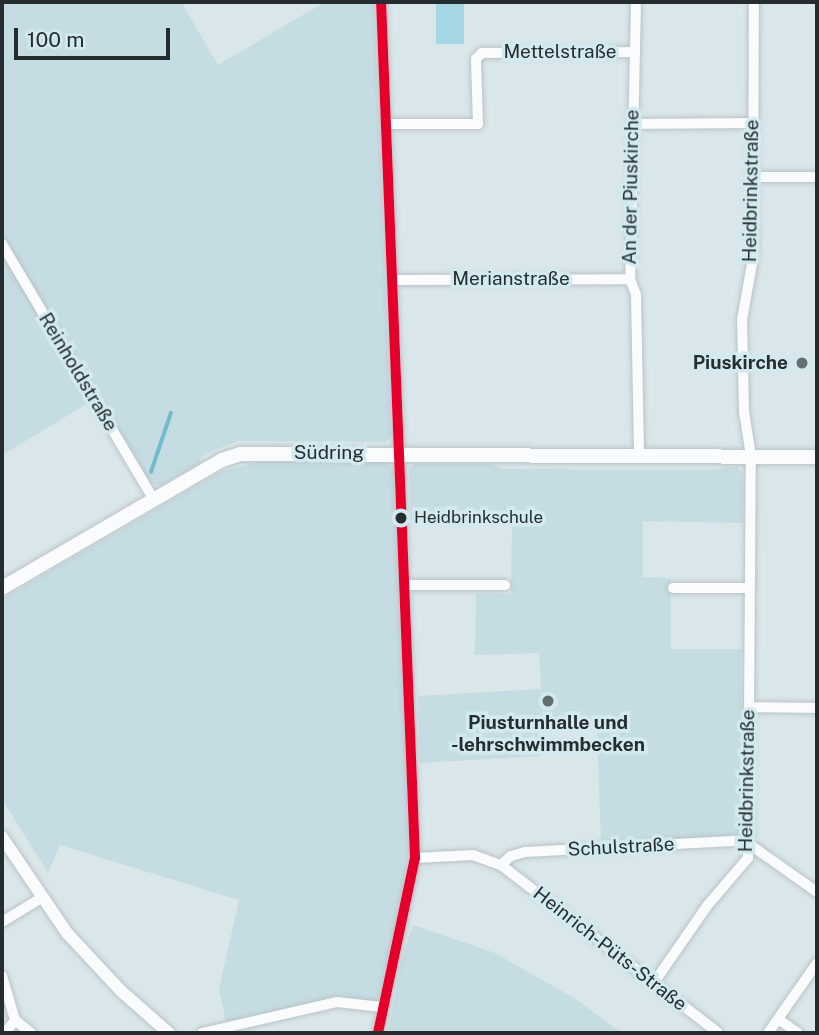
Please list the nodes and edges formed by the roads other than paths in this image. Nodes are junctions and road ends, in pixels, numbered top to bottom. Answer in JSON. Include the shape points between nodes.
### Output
{"nodes":[{"id":1,"x":381,"y":2,"type":"edge"},
{"id":2,"x":636,"y":2,"type":"edge"},
{"id":3,"x":754,"y":2,"type":"edge"},
{"id":4,"x":635,"y":52,"type":"junction"},
{"id":5,"x":752,"y":123,"type":"junction"},
{"id":6,"x":387,"y":124,"type":"junction"},
{"id":7,"x":632,"y":124,"type":"junction"},
{"id":8,"x":752,"y":177,"type":"junction"},
{"id":9,"x":817,"y":177,"type":"edge"},
{"id":10,"x":2,"y":244,"type":"edge"},
{"id":11,"x":630,"y":279,"type":"junction"},
{"id":12,"x":392,"y":280,"type":"junction"},
{"id":13,"x":400,"y":453,"type":"junction"},
{"id":14,"x":639,"y":455,"type":"junction"},
{"id":15,"x":751,"y":456,"type":"junction"},
{"id":16,"x":817,"y":457,"type":"edge"},
{"id":17,"x":154,"y":500,"type":"junction"},
{"id":18,"x":406,"y":585,"type":"junction"},
{"id":19,"x":505,"y":585,"type":"dead end"},
{"id":20,"x":2,"y":588,"type":"edge"},
{"id":21,"x":673,"y":588,"type":"dead end"},
{"id":22,"x":750,"y":588,"type":"junction"},
{"id":23,"x":749,"y":707,"type":"junction"},
{"id":24,"x":817,"y":708,"type":"edge"},
{"id":25,"x":2,"y":837,"type":"edge"},
{"id":26,"x":749,"y":844,"type":"junction"},
{"id":27,"x":415,"y":858,"type":"junction"},
{"id":28,"x":501,"y":865,"type":"junction"},
{"id":29,"x":817,"y":892,"type":"edge"},
{"id":30,"x":41,"y":898,"type":"junction"},
{"id":31,"x":2,"y":922,"type":"edge"},
{"id":32,"x":817,"y":963,"type":"edge"},
{"id":33,"x":2,"y":976,"type":"edge"},
{"id":34,"x":653,"y":984,"type":"junction"},
{"id":35,"x":383,"y":1007,"type":"junction"},
{"id":36,"x":778,"y":1019,"type":"junction"},
{"id":37,"x":15,"y":1020,"type":"junction"},
{"id":38,"x":5,"y":1033,"type":"edge"},
{"id":39,"x":31,"y":1033,"type":"edge"},
{"id":40,"x":169,"y":1033,"type":"edge"},
{"id":41,"x":202,"y":1033,"type":"edge"},
{"id":42,"x":378,"y":1033,"type":"edge"},
{"id":43,"x":718,"y":1033,"type":"edge"},
{"id":44,"x":768,"y":1033,"type":"edge"},
{"id":45,"x":798,"y":1033,"type":"edge"}],
"edges":[{"from":1,"to":6,"type":"street"},
{"from":2,"to":4,"type":"street","name":"An der Piuskirche"},
{"from":3,"to":5,"type":"street","name":"Heidbrinkstraße"},
{"from":4,"to":6,"type":"street","name":"Mettelstraße","via":[[482,53],[476,59],[478,124]]},
{"from":4,"to":7,"type":"street","name":"An der Piuskirche"},
{"from":5,"to":7,"type":"street"},
{"from":5,"to":8,"type":"street","name":"Heidbrinkstraße"},
{"from":6,"to":12,"type":"street"},
{"from":7,"to":11,"type":"street","name":"An der Piuskirche"},
{"from":8,"to":9,"type":"street"},
{"from":8,"to":15,"type":"street","name":"Heidbrinkstraße","via":[[753,258],[741,320],[744,412]]},
{"from":10,"to":17,"type":"street","name":"Reinholdstraße"},
{"from":11,"to":12,"type":"street","name":"Merianstraße"},
{"from":11,"to":14,"type":"street","name":"An der Piuskirche","via":[[636,295]]},
{"from":12,"to":13,"type":"street"},
{"from":13,"to":14,"type":"main road","name":"Südring"},
{"from":13,"to":17,"type":"main road","name":"Südring","via":[[241,454],[222,460]]},
{"from":13,"to":18,"type":"street"},
{"from":14,"to":15,"type":"main road","name":"Südring"},
{"from":15,"to":16,"type":"main road","name":"Südring"},
{"from":15,"to":22,"type":"street","name":"Heidbrinkstraße"},
{"from":17,"to":20,"type":"main road","name":"Südring"},
{"from":18,"to":19,"type":"street"},
{"from":18,"to":27,"type":"street"},
{"from":21,"to":22,"type":"street"},
{"from":22,"to":23,"type":"street","name":"Heidbrinkstraße"},
{"from":23,"to":24,"type":"street"},
{"from":23,"to":26,"type":"street","name":"Heidbrinkstraße"},
{"from":25,"to":30,"type":"street"},
{"from":26,"to":28,"type":"street","name":"Schulstraße","via":[[525,852]]},
{"from":26,"to":29,"type":"street"},
{"from":26,"to":34,"type":"street","name":"Heidbrinkstraße","via":[[748,858]]},
{"from":27,"to":28,"type":"street","via":[[472,855]]},
{"from":27,"to":35,"type":"street"},
{"from":28,"to":34,"type":"street","name":"Heinrich-Püts-Straße"},
{"from":30,"to":31,"type":"street"},
{"from":30,"to":40,"type":"street","via":[[88,957]]},
{"from":32,"to":36,"type":"street"},
{"from":33,"to":37,"type":"street"},
{"from":34,"to":43,"type":"street","name":"Heinrich-Püts-Straße"},
{"from":35,"to":41,"type":"street","via":[[337,1002]]},
{"from":35,"to":42,"type":"street"},
{"from":36,"to":44,"type":"street"},
{"from":36,"to":45,"type":"street"},
{"from":37,"to":38,"type":"street"},
{"from":37,"to":39,"type":"street"}]}
